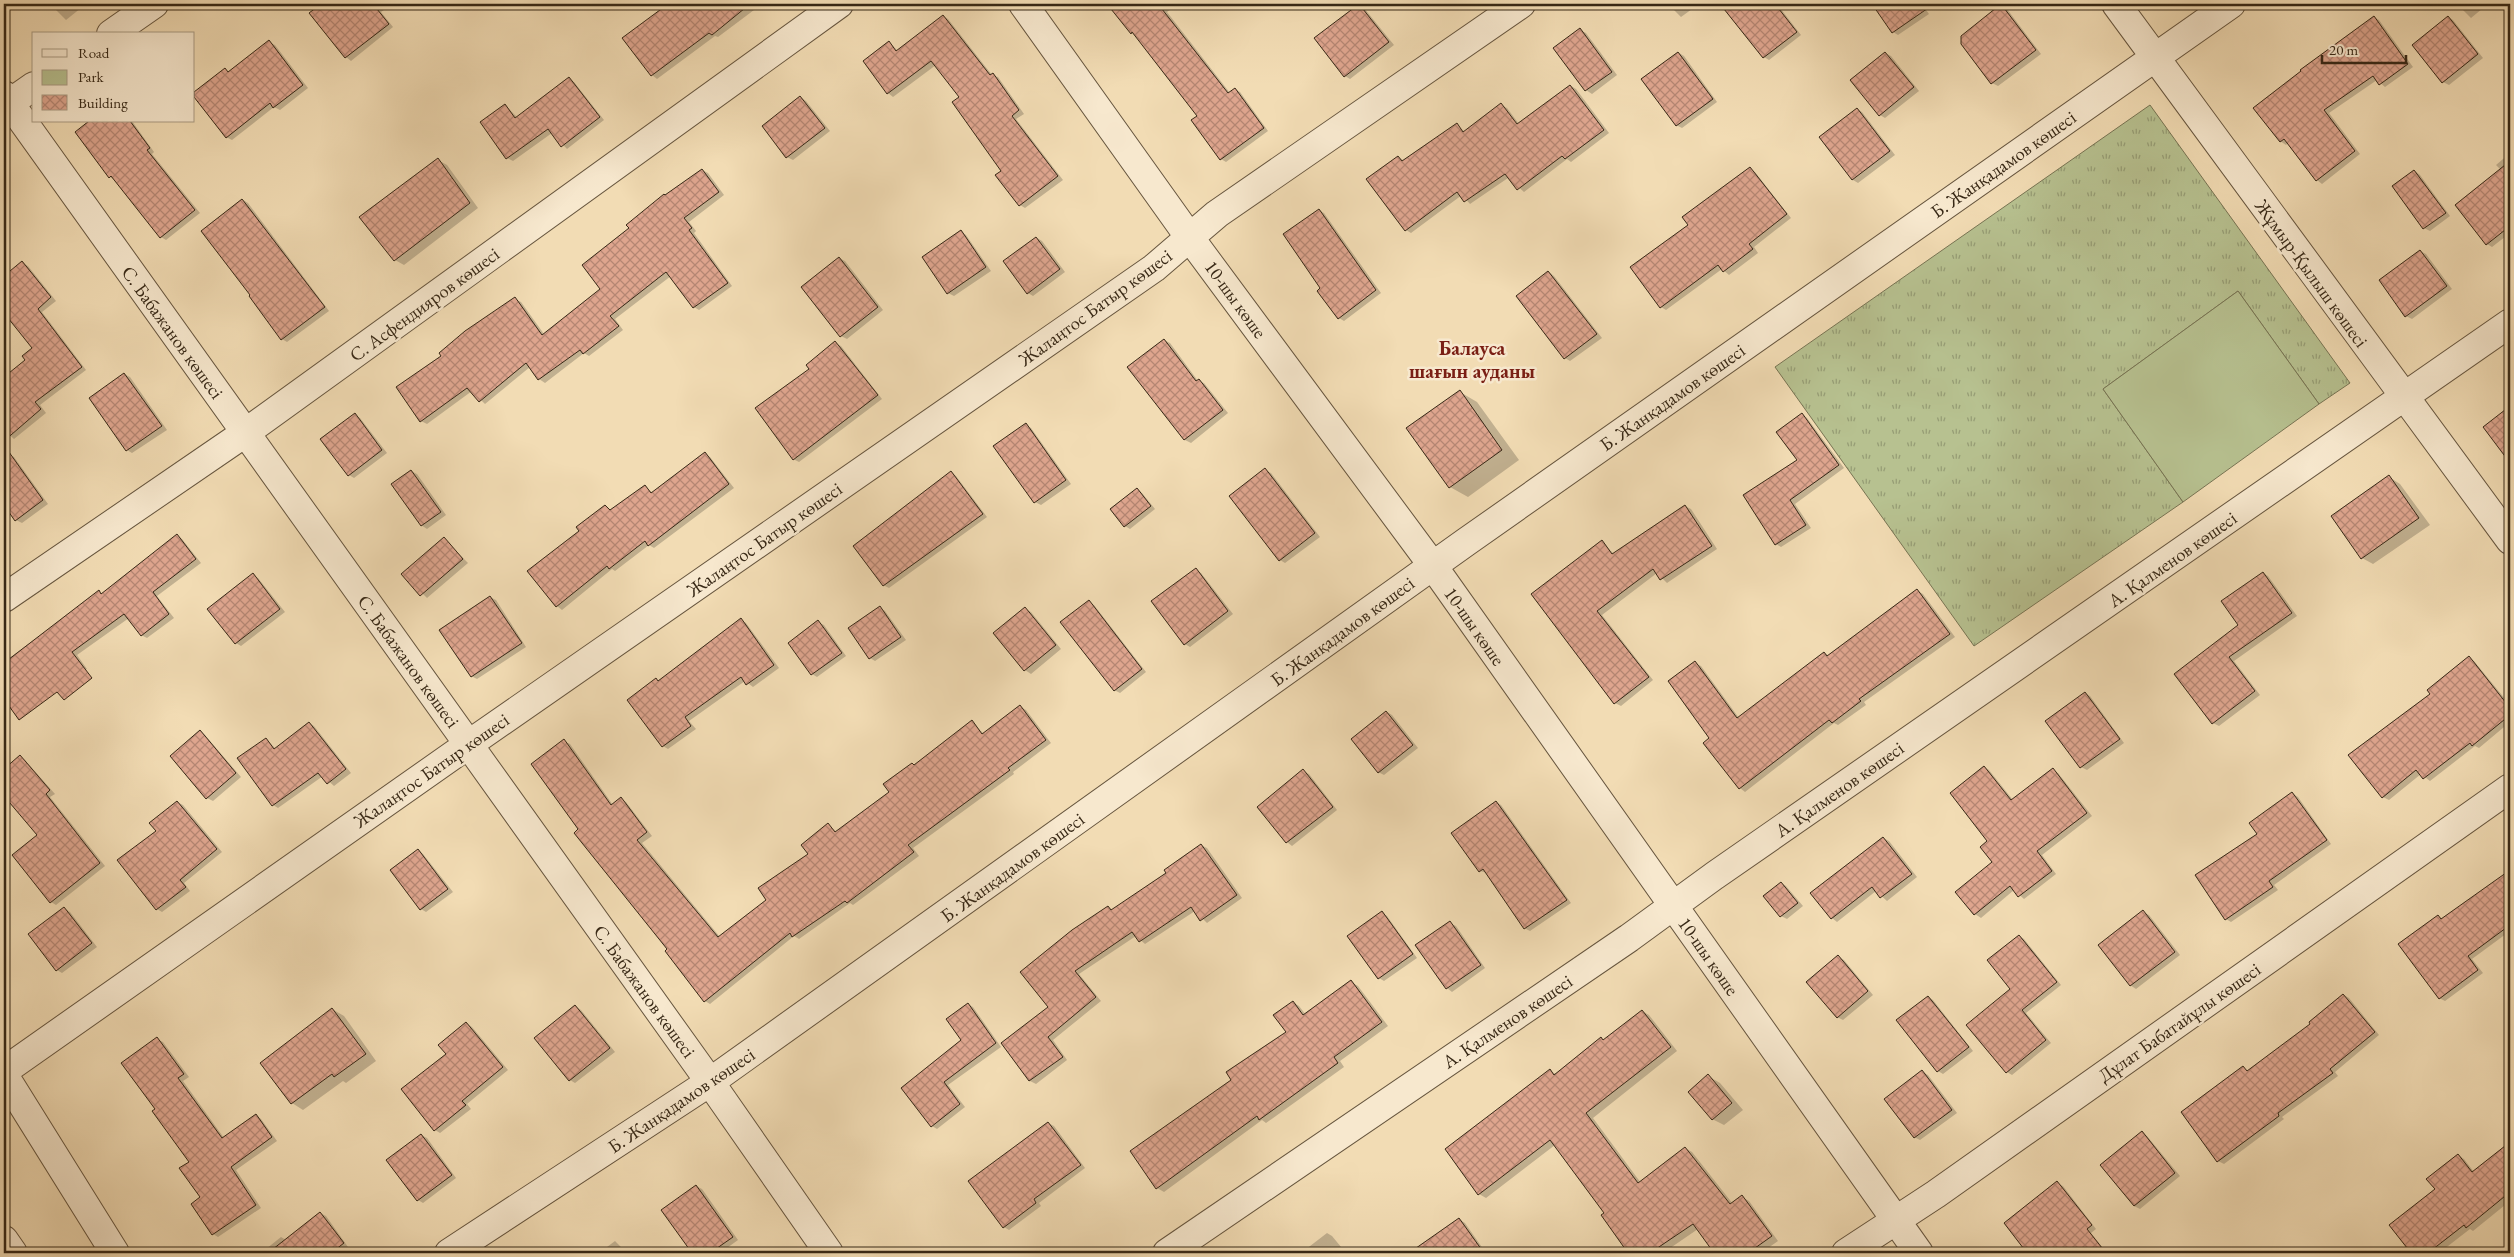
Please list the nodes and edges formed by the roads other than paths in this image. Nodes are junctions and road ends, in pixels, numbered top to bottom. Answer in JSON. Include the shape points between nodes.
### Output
{"nodes":[{"id":1,"x":154,"y":4,"type":"edge"},
{"id":2,"x":839,"y":4,"type":"edge"},
{"id":3,"x":1023,"y":4,"type":"edge"},
{"id":4,"x":1521,"y":4,"type":"edge"},
{"id":5,"x":2116,"y":4,"type":"edge"},
{"id":6,"x":2231,"y":4,"type":"edge"},
{"id":7,"x":114,"y":32,"type":"edge"},
{"id":8,"x":2154,"y":58,"type":"junction"},
{"id":9,"x":32,"y":87,"type":"edge"},
{"id":10,"x":6,"y":102,"type":"edge"},
{"id":11,"x":1190,"y":238,"type":"junction"},
{"id":12,"x":2510,"y":323,"type":"edge"},
{"id":13,"x":2404,"y":398,"type":"junction"},
{"id":14,"x":245,"y":433,"type":"junction"},
{"id":15,"x":2510,"y":540,"type":"edge"},
{"id":16,"x":1433,"y":566,"type":"junction"},
{"id":17,"x":4,"y":598,"type":"edge"},
{"id":18,"x":469,"y":744,"type":"junction"},
{"id":19,"x":2510,"y":788,"type":"edge"},
{"id":20,"x":1673,"y":906,"type":"junction"},
{"id":21,"x":4,"y":1073,"type":"edge"},
{"id":22,"x":710,"y":1082,"type":"junction"},
{"id":23,"x":1896,"y":1220,"type":"junction"},
{"id":24,"x":4,"y":1240,"type":"edge"},
{"id":25,"x":13,"y":1253,"type":"edge"},
{"id":26,"x":115,"y":1253,"type":"edge"},
{"id":27,"x":449,"y":1253,"type":"edge"},
{"id":28,"x":829,"y":1253,"type":"edge"},
{"id":29,"x":1167,"y":1253,"type":"edge"},
{"id":30,"x":1846,"y":1253,"type":"edge"},
{"id":31,"x":1919,"y":1253,"type":"edge"}],
"edges":[{"from":1,"to":7,"type":"street"},
{"from":2,"to":14,"type":"street","name":"С. Асфендияров көшесі"},
{"from":3,"to":11,"type":"street","name":"10-шы көше"},
{"from":4,"to":11,"type":"street","name":"Жалаңтос Батыр көшесі","via":[[1225,208]]},
{"from":5,"to":8,"type":"street","name":"Жұмыр-Қылыш көшесі"},
{"from":6,"to":8,"type":"street","name":"Б. Жанқадамов көшесі"},
{"from":8,"to":13,"type":"street","name":"Жұмыр-Қылыш көшесі"},
{"from":8,"to":16,"type":"street","name":"Б. Жанқадамов көшесі"},
{"from":9,"to":10,"type":"street"},
{"from":10,"to":14,"type":"street","name":"С. Бабажанов көшесі"},
{"from":11,"to":16,"type":"street","name":"10-шы көше"},
{"from":11,"to":18,"type":"street","name":"Жалаңтос Батыр көшесі","via":[[1145,273]]},
{"from":12,"to":13,"type":"street","name":"А. Қалменов көшесі"},
{"from":13,"to":15,"type":"street","name":"Жұмыр-Қылыш көшесі"},
{"from":13,"to":20,"type":"street","name":"А. Қалменов көшесі"},
{"from":14,"to":17,"type":"street","name":"С. Асфендияров көшесі"},
{"from":14,"to":18,"type":"street","name":"С. Бабажанов көшесі"},
{"from":16,"to":20,"type":"street","name":"10-шы көше"},
{"from":16,"to":22,"type":"street","name":"Б. Жанқадамов көшесі"},
{"from":18,"to":21,"type":"street","name":"Жалаңтос Батыр көшесі"},
{"from":18,"to":22,"type":"street","name":"С. Бабажанов көшесі"},
{"from":19,"to":23,"type":"street","name":"Дұлат Бабатайұлы көшесі"},
{"from":20,"to":23,"type":"street","name":"10-шы көше"},
{"from":20,"to":29,"type":"street","name":"А. Қалменов көшесі"},
{"from":21,"to":26,"type":"street"},
{"from":22,"to":27,"type":"street","name":"Б. Жанқадамов көшесі"},
{"from":22,"to":28,"type":"street","name":"С. Бабажанов көшесі"},
{"from":23,"to":30,"type":"street","name":"Дұлат Бабатайұлы көшесі"},
{"from":23,"to":31,"type":"street","name":"10-шы көше"},
{"from":24,"to":25,"type":"street"}]}
